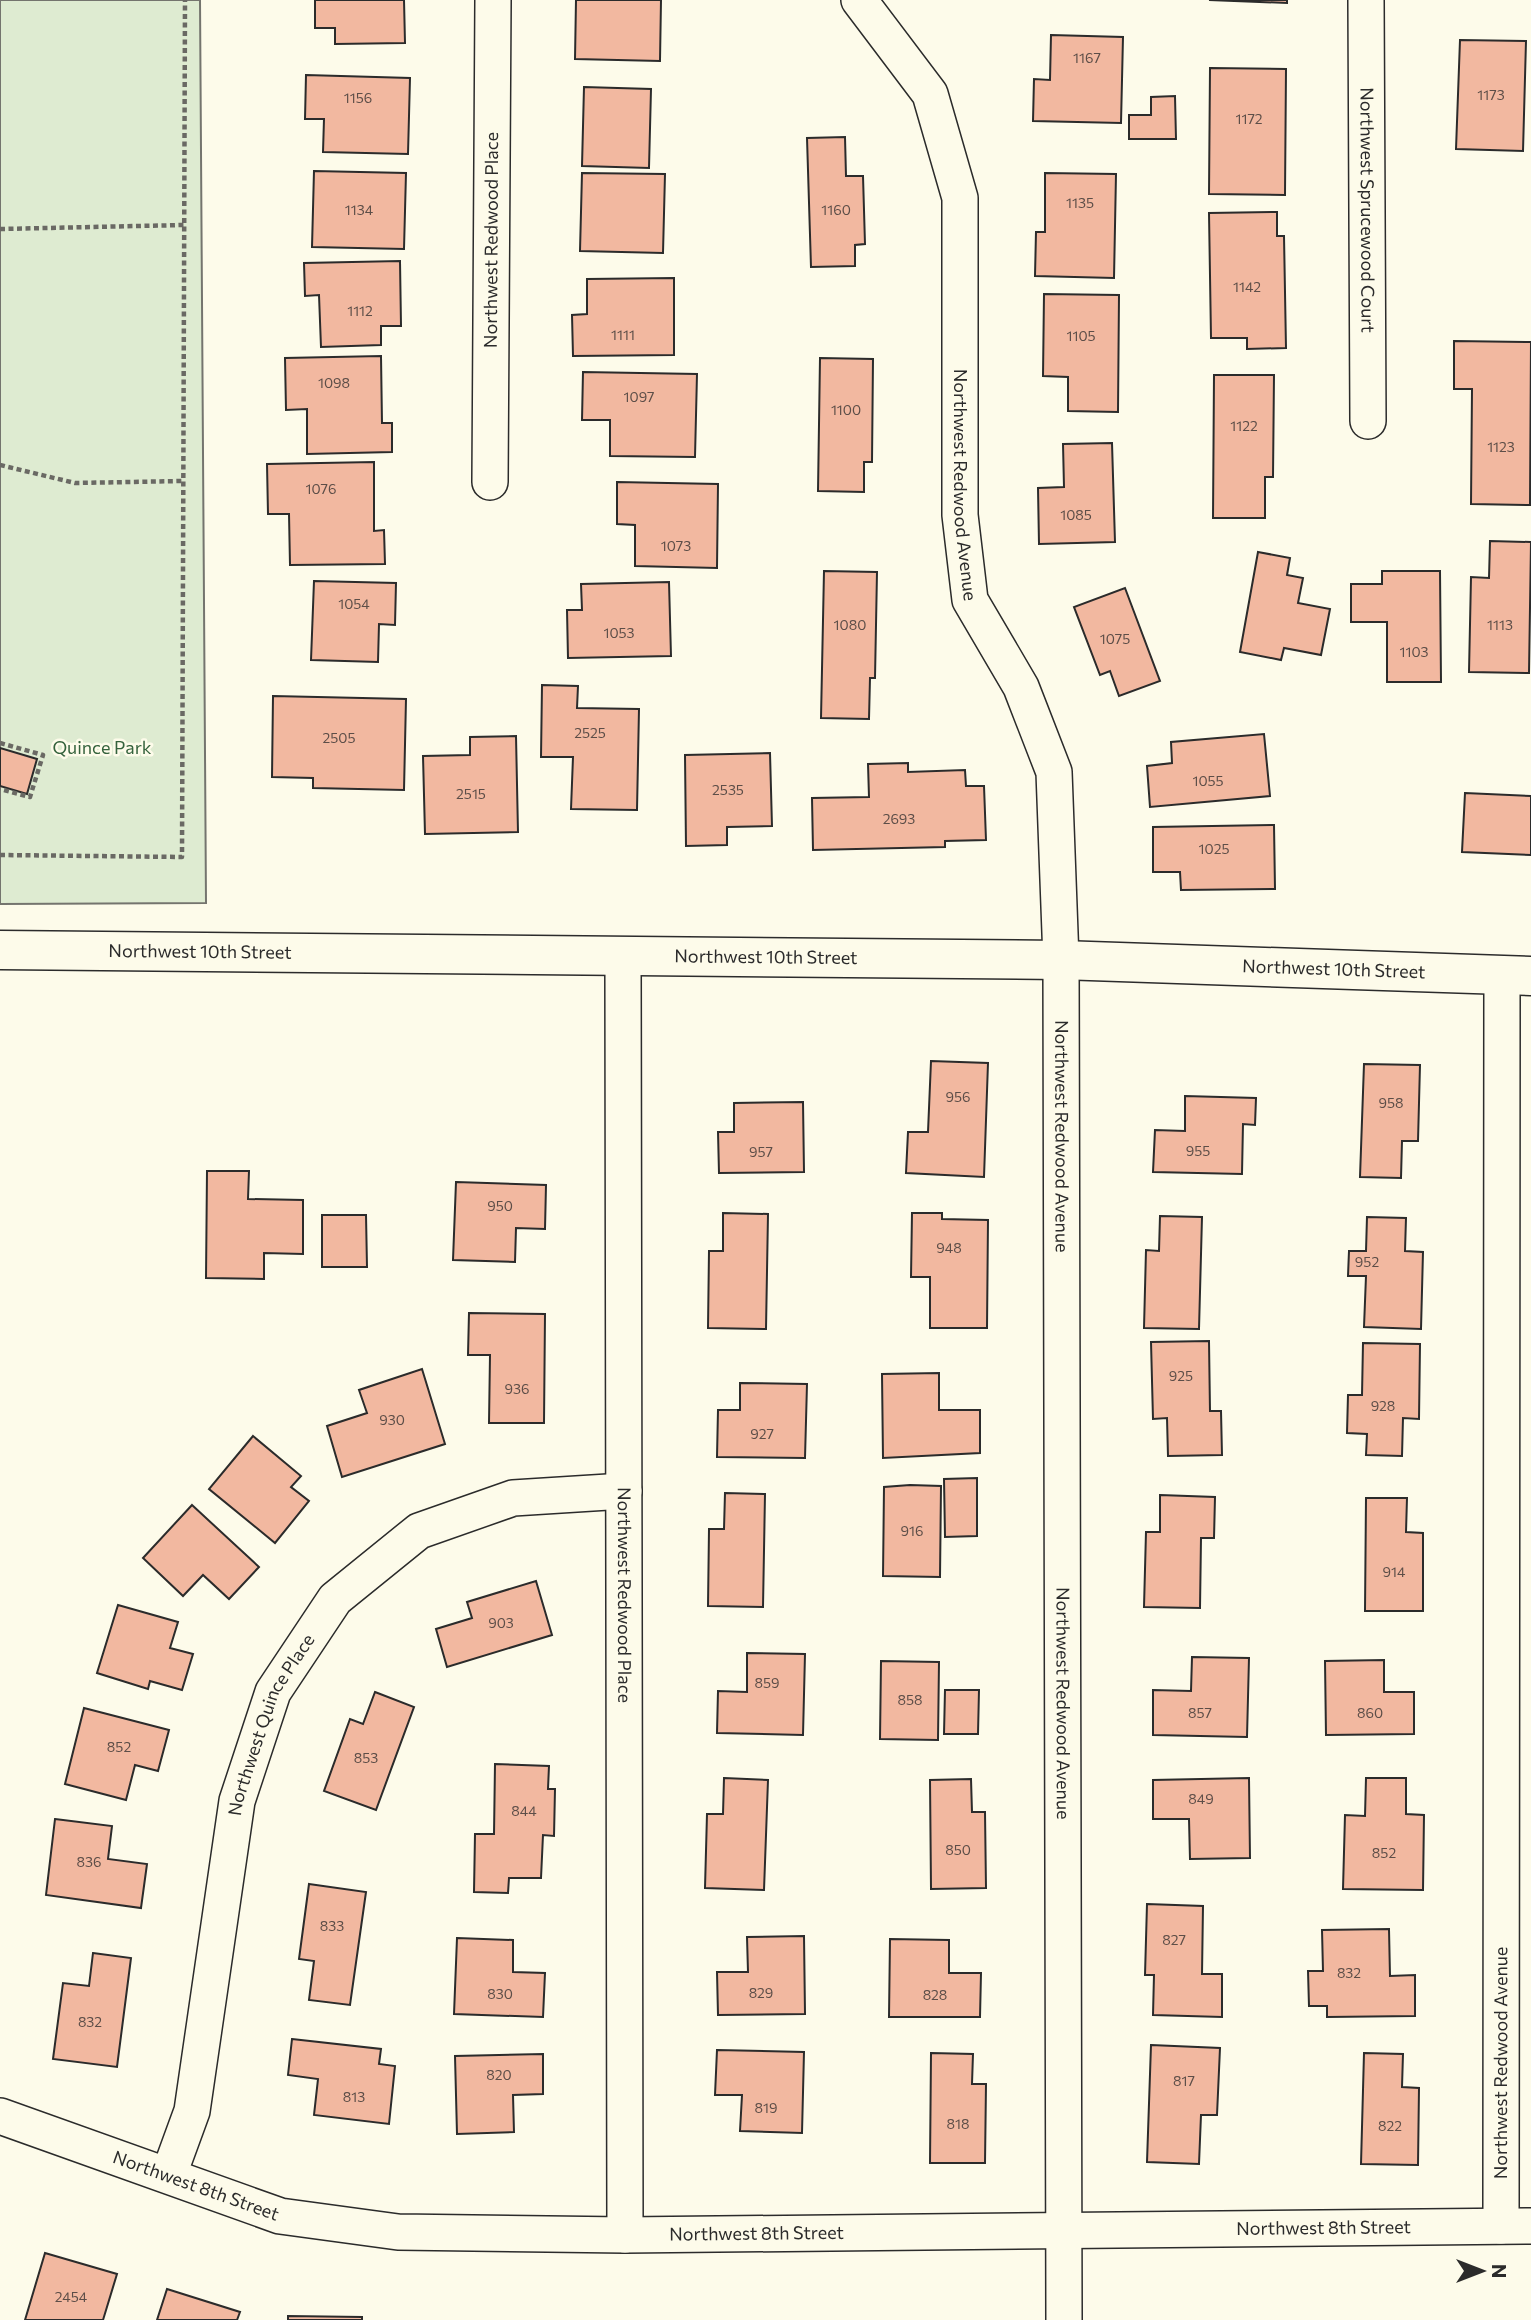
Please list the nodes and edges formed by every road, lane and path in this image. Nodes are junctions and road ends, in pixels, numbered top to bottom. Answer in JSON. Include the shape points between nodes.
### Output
{"nodes":[{"id":1,"x":185,"y":0,"type":"edge"},
{"id":2,"x":493,"y":0,"type":"edge"},
{"id":3,"x":859,"y":0,"type":"edge"},
{"id":4,"x":1366,"y":0,"type":"edge"},
{"id":5,"x":184,"y":225,"type":"junction"},
{"id":6,"x":0,"y":229,"type":"edge"},
{"id":7,"x":1368,"y":421,"type":"dead end"},
{"id":8,"x":0,"y":465,"type":"edge"},
{"id":9,"x":183,"y":481,"type":"junction"},
{"id":10,"x":490,"y":482,"type":"dead end"},
{"id":11,"x":0,"y":743,"type":"edge"},
{"id":12,"x":0,"y":789,"type":"edge"},
{"id":13,"x":0,"y":855,"type":"edge"},
{"id":14,"x":0,"y":950,"type":"edge"},
{"id":15,"x":623,"y":956,"type":"junction"},
{"id":16,"x":1061,"y":960,"type":"junction"},
{"id":17,"x":1517,"y":975,"type":"edge"},
{"id":18,"x":625,"y":1491,"type":"junction"},
{"id":19,"x":0,"y":2116,"type":"edge"},
{"id":20,"x":169,"y":2175,"type":"junction"},
{"id":21,"x":1516,"y":2226,"type":"edge"},
{"id":22,"x":1064,"y":2231,"type":"junction"},
{"id":23,"x":625,"y":2235,"type":"junction"},
{"id":24,"x":1064,"y":2320,"type":"edge"}],
"edges":[{"from":1,"to":5,"type":"path"},
{"from":2,"to":10,"type":"street","name":"Northwest Redwood Place"},
{"from":3,"to":16,"type":"street","name":"Northwest Redwood Avenue","via":[[929,94],[960,198],[960,515],[970,600],[1021,687],[1054,772]]},
{"from":4,"to":7,"type":"street","name":"Northwest Sprucewood Court"},
{"from":5,"to":6,"type":"path"},
{"from":5,"to":9,"type":"path"},
{"from":8,"to":9,"type":"path","via":[[75,483]]},
{"from":9,"to":13,"type":"path","via":[[182,856]]},
{"from":11,"to":12,"type":"path","via":[[43,755],[30,797]]},
{"from":14,"to":15,"type":"street","name":"Northwest 10th Street"},
{"from":15,"to":16,"type":"street","name":"Northwest 10th Street"},
{"from":15,"to":18,"type":"street","name":"Northwest Redwood Place"},
{"from":16,"to":17,"type":"street","name":"Northwest 10th Street"},
{"from":16,"to":22,"type":"street","name":"Northwest Redwood Avenue"},
{"from":17,"to":21,"type":"street","name":"Northwest Redwood Avenue"},
{"from":18,"to":20,"type":"street","name":"Northwest Quince Place","via":[[513,1498],[419,1531],[335,1599],[273,1692],[237,1801],[192,2111]]},
{"from":18,"to":23,"type":"street","name":"Northwest Redwood Place"},
{"from":19,"to":20,"type":"street","name":"Northwest 8th Street"},
{"from":20,"to":23,"type":"street","name":"Northwest 8th Street","via":[[280,2216],[351,2227],[398,2232]]},
{"from":21,"to":22,"type":"street","name":"Northwest 8th Street"},
{"from":22,"to":23,"type":"street","name":"Northwest 8th Street"},
{"from":22,"to":24,"type":"street","name":"Northwest Redwood Avenue"}]}
